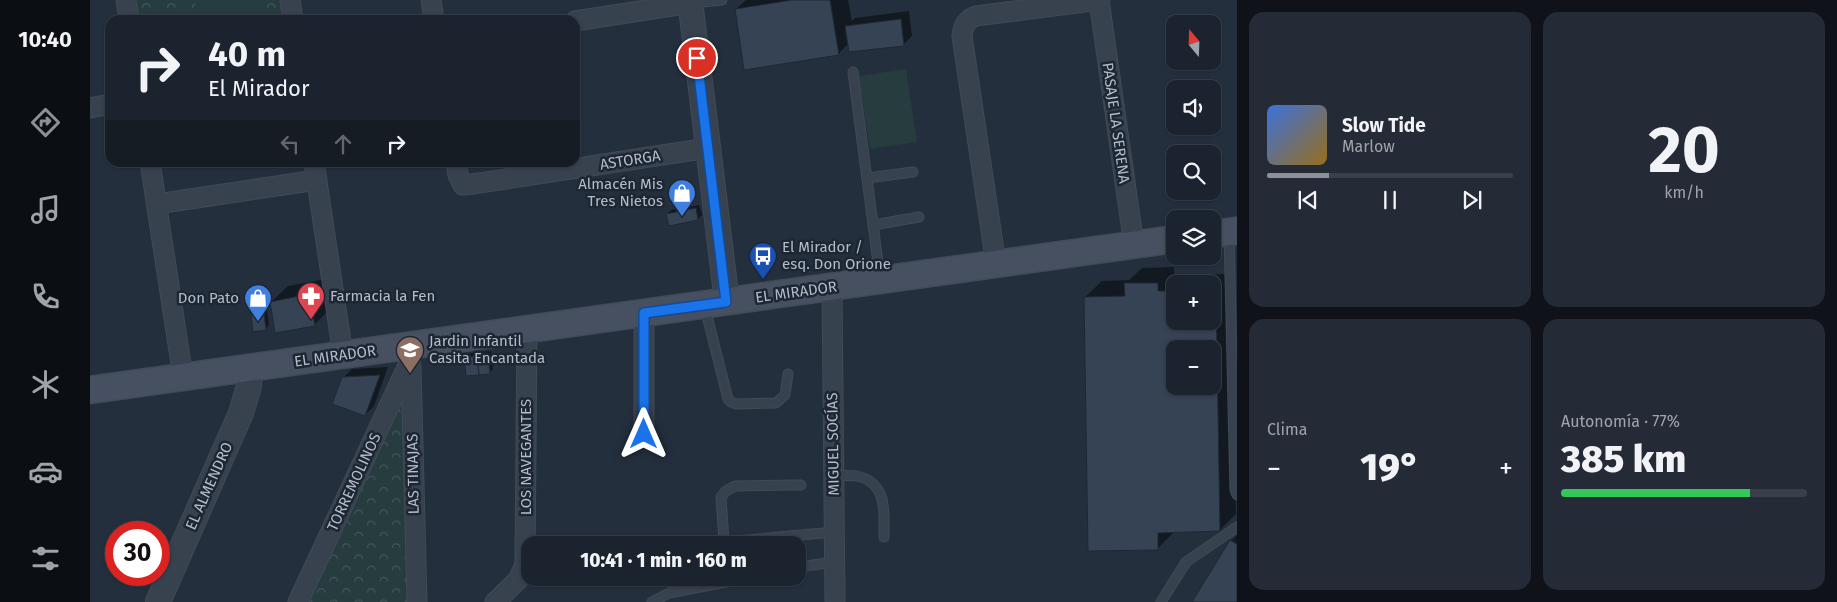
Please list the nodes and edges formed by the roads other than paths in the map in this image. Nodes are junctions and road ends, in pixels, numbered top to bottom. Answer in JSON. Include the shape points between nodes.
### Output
{"nodes":[{"id":1,"x":126,"y":0,"type":"edge"},
{"id":2,"x":290,"y":0,"type":"edge"},
{"id":3,"x":431,"y":0,"type":"edge"},
{"id":4,"x":722,"y":0,"type":"edge"},
{"id":5,"x":1099,"y":0,"type":"edge"},
{"id":6,"x":690,"y":2,"type":"edge"},
{"id":7,"x":128,"y":15,"type":"edge"},
{"id":8,"x":292,"y":15,"type":"edge"},
{"id":9,"x":433,"y":15,"type":"edge"},
{"id":10,"x":580,"y":20,"type":"edge"},
{"id":11,"x":853,"y":72,"type":"dead end"},
{"id":12,"x":105,"y":105,"type":"edge"},
{"id":13,"x":90,"y":108,"type":"edge"},
{"id":14,"x":708,"y":148,"type":"junction"},
{"id":15,"x":151,"y":167,"type":"edge"},
{"id":16,"x":457,"y":167,"type":"edge"},
{"id":17,"x":316,"y":171,"type":"edge"},
{"id":18,"x":913,"y":172,"type":"dead end"},
{"id":19,"x":867,"y":178,"type":"junction"},
{"id":20,"x":157,"y":204,"type":"junction"},
{"id":21,"x":919,"y":217,"type":"dead end"},
{"id":22,"x":873,"y":225,"type":"junction"},
{"id":23,"x":1226,"y":232,"type":"edge"},
{"id":24,"x":1166,"y":240,"type":"edge"},
{"id":25,"x":1134,"y":245,"type":"junction"},
{"id":26,"x":996,"y":264,"type":"junction"},
{"id":27,"x":880,"y":280,"type":"junction"},
{"id":28,"x":832,"y":287,"type":"junction"},
{"id":29,"x":716,"y":303,"type":"junction"},
{"id":30,"x":644,"y":313,"type":"junction"},
{"id":31,"x":527,"y":330,"type":"junction"},
{"id":32,"x":410,"y":354,"type":"junction"},
{"id":33,"x":343,"y":355,"type":"junction"},
{"id":34,"x":250,"y":368,"type":"junction"},
{"id":35,"x":788,"y":374,"type":"dead end"},
{"id":36,"x":183,"y":377,"type":"junction"},
{"id":37,"x":90,"y":390,"type":"edge"},
{"id":38,"x":644,"y":434,"type":"dead end"},
{"id":39,"x":834,"y":476,"type":"junction"},
{"id":40,"x":801,"y":486,"type":"dead end"},
{"id":41,"x":1237,"y":495,"type":"edge"},
{"id":42,"x":1237,"y":527,"type":"edge"},
{"id":43,"x":834,"y":532,"type":"junction"},
{"id":44,"x":724,"y":536,"type":"edge"},
{"id":45,"x":790,"y":536,"type":"edge"},
{"id":46,"x":884,"y":537,"type":"dead end"},
{"id":47,"x":835,"y":562,"type":"junction"},
{"id":48,"x":806,"y":567,"type":"edge"},
{"id":49,"x":705,"y":586,"type":"edge"},
{"id":50,"x":158,"y":602,"type":"edge"},
{"id":51,"x":298,"y":602,"type":"edge"},
{"id":52,"x":417,"y":602,"type":"edge"},
{"id":53,"x":495,"y":602,"type":"edge"},
{"id":54,"x":652,"y":602,"type":"edge"},
{"id":55,"x":835,"y":602,"type":"edge"},
{"id":56,"x":1161,"y":602,"type":"edge"}],
"edges":[{"from":1,"to":7,"type":"street"},
{"from":2,"to":8,"type":"street"},
{"from":3,"to":9,"type":"street"},
{"from":4,"to":6,"type":"lane"},
{"from":5,"to":25,"type":"street","name":"PASAJE LA SERENA"},
{"from":5,"to":26,"type":"street","via":[[976,16],[965,23],[962,36]]},
{"from":6,"to":10,"type":"street"},
{"from":6,"to":14,"type":"street"},
{"from":11,"to":19,"type":"lane"},
{"from":12,"to":13,"type":"street"},
{"from":14,"to":16,"type":"street","name":"ASTORGA","via":[[463,185]]},
{"from":14,"to":29,"type":"street"},
{"from":15,"to":20,"type":"street"},
{"from":17,"to":20,"type":"street"},
{"from":17,"to":33,"type":"street"},
{"from":18,"to":19,"type":"lane"},
{"from":19,"to":22,"type":"lane"},
{"from":20,"to":36,"type":"street"},
{"from":21,"to":22,"type":"lane"},
{"from":22,"to":27,"type":"lane"},
{"from":23,"to":41,"type":"lane"},
{"from":24,"to":25,"type":"main road","name":"EL MIRADOR"},
{"from":25,"to":26,"type":"main road","name":"EL MIRADOR"},
{"from":26,"to":27,"type":"main road","name":"EL MIRADOR"},
{"from":27,"to":28,"type":"main road","name":"EL MIRADOR"},
{"from":28,"to":29,"type":"main road","name":"EL MIRADOR"},
{"from":28,"to":39,"type":"street","name":"MIGUEL SOCÍAS"},
{"from":29,"to":30,"type":"main road","name":"EL MIRADOR"},
{"from":29,"to":35,"type":"lane","via":[[728,399],[731,402],[776,403],[785,395]]},
{"from":30,"to":31,"type":"main road","name":"EL MIRADOR"},
{"from":30,"to":38,"type":"street"},
{"from":31,"to":32,"type":"main road","name":"EL MIRADOR"},
{"from":31,"to":53,"type":"street","name":"LOS NAVEGANTES","via":[[525,565],[518,580]]},
{"from":32,"to":33,"type":"main road","name":"EL MIRADOR"},
{"from":32,"to":51,"type":"street","name":"TORREMOLINOS"},
{"from":32,"to":52,"type":"street","name":"LAS TINAJAS"},
{"from":33,"to":34,"type":"main road","name":"EL MIRADOR"},
{"from":34,"to":36,"type":"main road","name":"EL MIRADOR"},
{"from":34,"to":50,"type":"street","name":"EL ALMENDRO","via":[[249,386],[240,413]]},
{"from":36,"to":37,"type":"main road","name":"EL MIRADOR"},
{"from":39,"to":43,"type":"street","name":"MIGUEL SOCÍAS"},
{"from":39,"to":46,"type":"lane","via":[[857,476],[876,485],[882,497]]},
{"from":40,"to":44,"type":"lane","via":[[735,486],[726,491],[722,497]]},
{"from":42,"to":56,"type":"lane","via":[[1186,562]]},
{"from":43,"to":45,"type":"lane"},
{"from":43,"to":47,"type":"street","name":"MIGUEL SOCÍAS"},
{"from":47,"to":48,"type":"lane"},
{"from":47,"to":55,"type":"street","name":"MIGUEL SOCÍAS"},
{"from":49,"to":54,"type":"lane","via":[[669,593]]}]}
